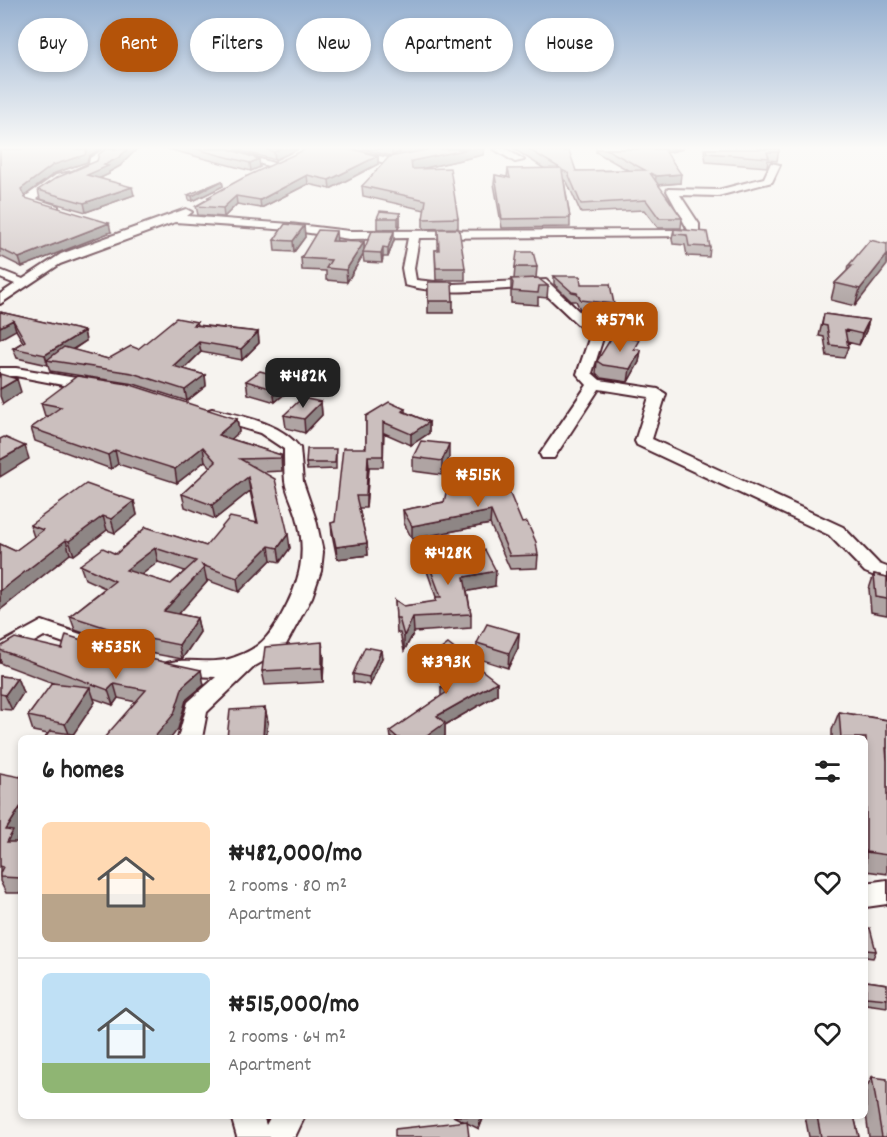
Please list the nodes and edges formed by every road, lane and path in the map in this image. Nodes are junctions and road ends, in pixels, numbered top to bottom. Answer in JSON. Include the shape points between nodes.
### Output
{"nodes":[{"id":1,"x":32,"y":202,"type":"edge"},
{"id":2,"x":679,"y":202,"type":"edge"},
{"id":3,"x":193,"y":208,"type":"dead end"},
{"id":4,"x":69,"y":211,"type":"edge"},
{"id":5,"x":174,"y":218,"type":"junction"},
{"id":6,"x":121,"y":226,"type":"dead end"},
{"id":7,"x":133,"y":232,"type":"junction"},
{"id":8,"x":414,"y":236,"type":"junction"},
{"id":9,"x":0,"y":274,"type":"edge"},
{"id":10,"x":25,"y":284,"type":"junction"},
{"id":11,"x":0,"y":300,"type":"edge"},
{"id":12,"x":0,"y":372,"type":"edge"},
{"id":13,"x":595,"y":384,"type":"junction"},
{"id":14,"x":110,"y":388,"type":"edge"},
{"id":15,"x":199,"y":411,"type":"edge"},
{"id":16,"x":548,"y":454,"type":"dead end"},
{"id":17,"x":887,"y":575,"type":"edge"},
{"id":18,"x":110,"y":652,"type":"edge"},
{"id":19,"x":0,"y":654,"type":"edge"},
{"id":20,"x":252,"y":658,"type":"junction"},
{"id":21,"x":154,"y":665,"type":"edge"},
{"id":22,"x":191,"y":735,"type":"edge"},
{"id":23,"x":887,"y":892,"type":"edge"},
{"id":24,"x":868,"y":895,"type":"edge"},
{"id":25,"x":248,"y":1119,"type":"edge"},
{"id":26,"x":287,"y":1119,"type":"edge"},
{"id":27,"x":253,"y":1137,"type":"edge"},
{"id":28,"x":277,"y":1137,"type":"edge"}],
"edges":[{"from":1,"to":4,"type":"street"},
{"from":2,"to":8,"type":"street","via":[[695,234],[538,232]]},
{"from":3,"to":5,"type":"street"},
{"from":5,"to":7,"type":"street"},
{"from":5,"to":8,"type":"street","via":[[349,235]]},
{"from":6,"to":7,"type":"street"},
{"from":7,"to":10,"type":"street","via":[[38,270]]},
{"from":8,"to":13,"type":"street","via":[[408,268],[410,282],[417,285],[541,283],[597,335],[584,374]]},
{"from":9,"to":10,"type":"street"},
{"from":10,"to":11,"type":"street"},
{"from":12,"to":14,"type":"street"},
{"from":13,"to":16,"type":"street"},
{"from":13,"to":17,"type":"street","via":[[658,394],[644,441],[836,531],[872,568]]},
{"from":15,"to":20,"type":"street","via":[[233,418],[284,440],[292,448],[294,482],[308,520],[313,552],[302,597],[275,645]]},
{"from":18,"to":19,"type":"street","via":[[42,628]]},
{"from":20,"to":21,"type":"street","via":[[208,671],[188,672]]},
{"from":20,"to":22,"type":"street","via":[[196,708]]},
{"from":23,"to":24,"type":"street"},
{"from":25,"to":27,"type":"street"},
{"from":26,"to":28,"type":"street"}]}
